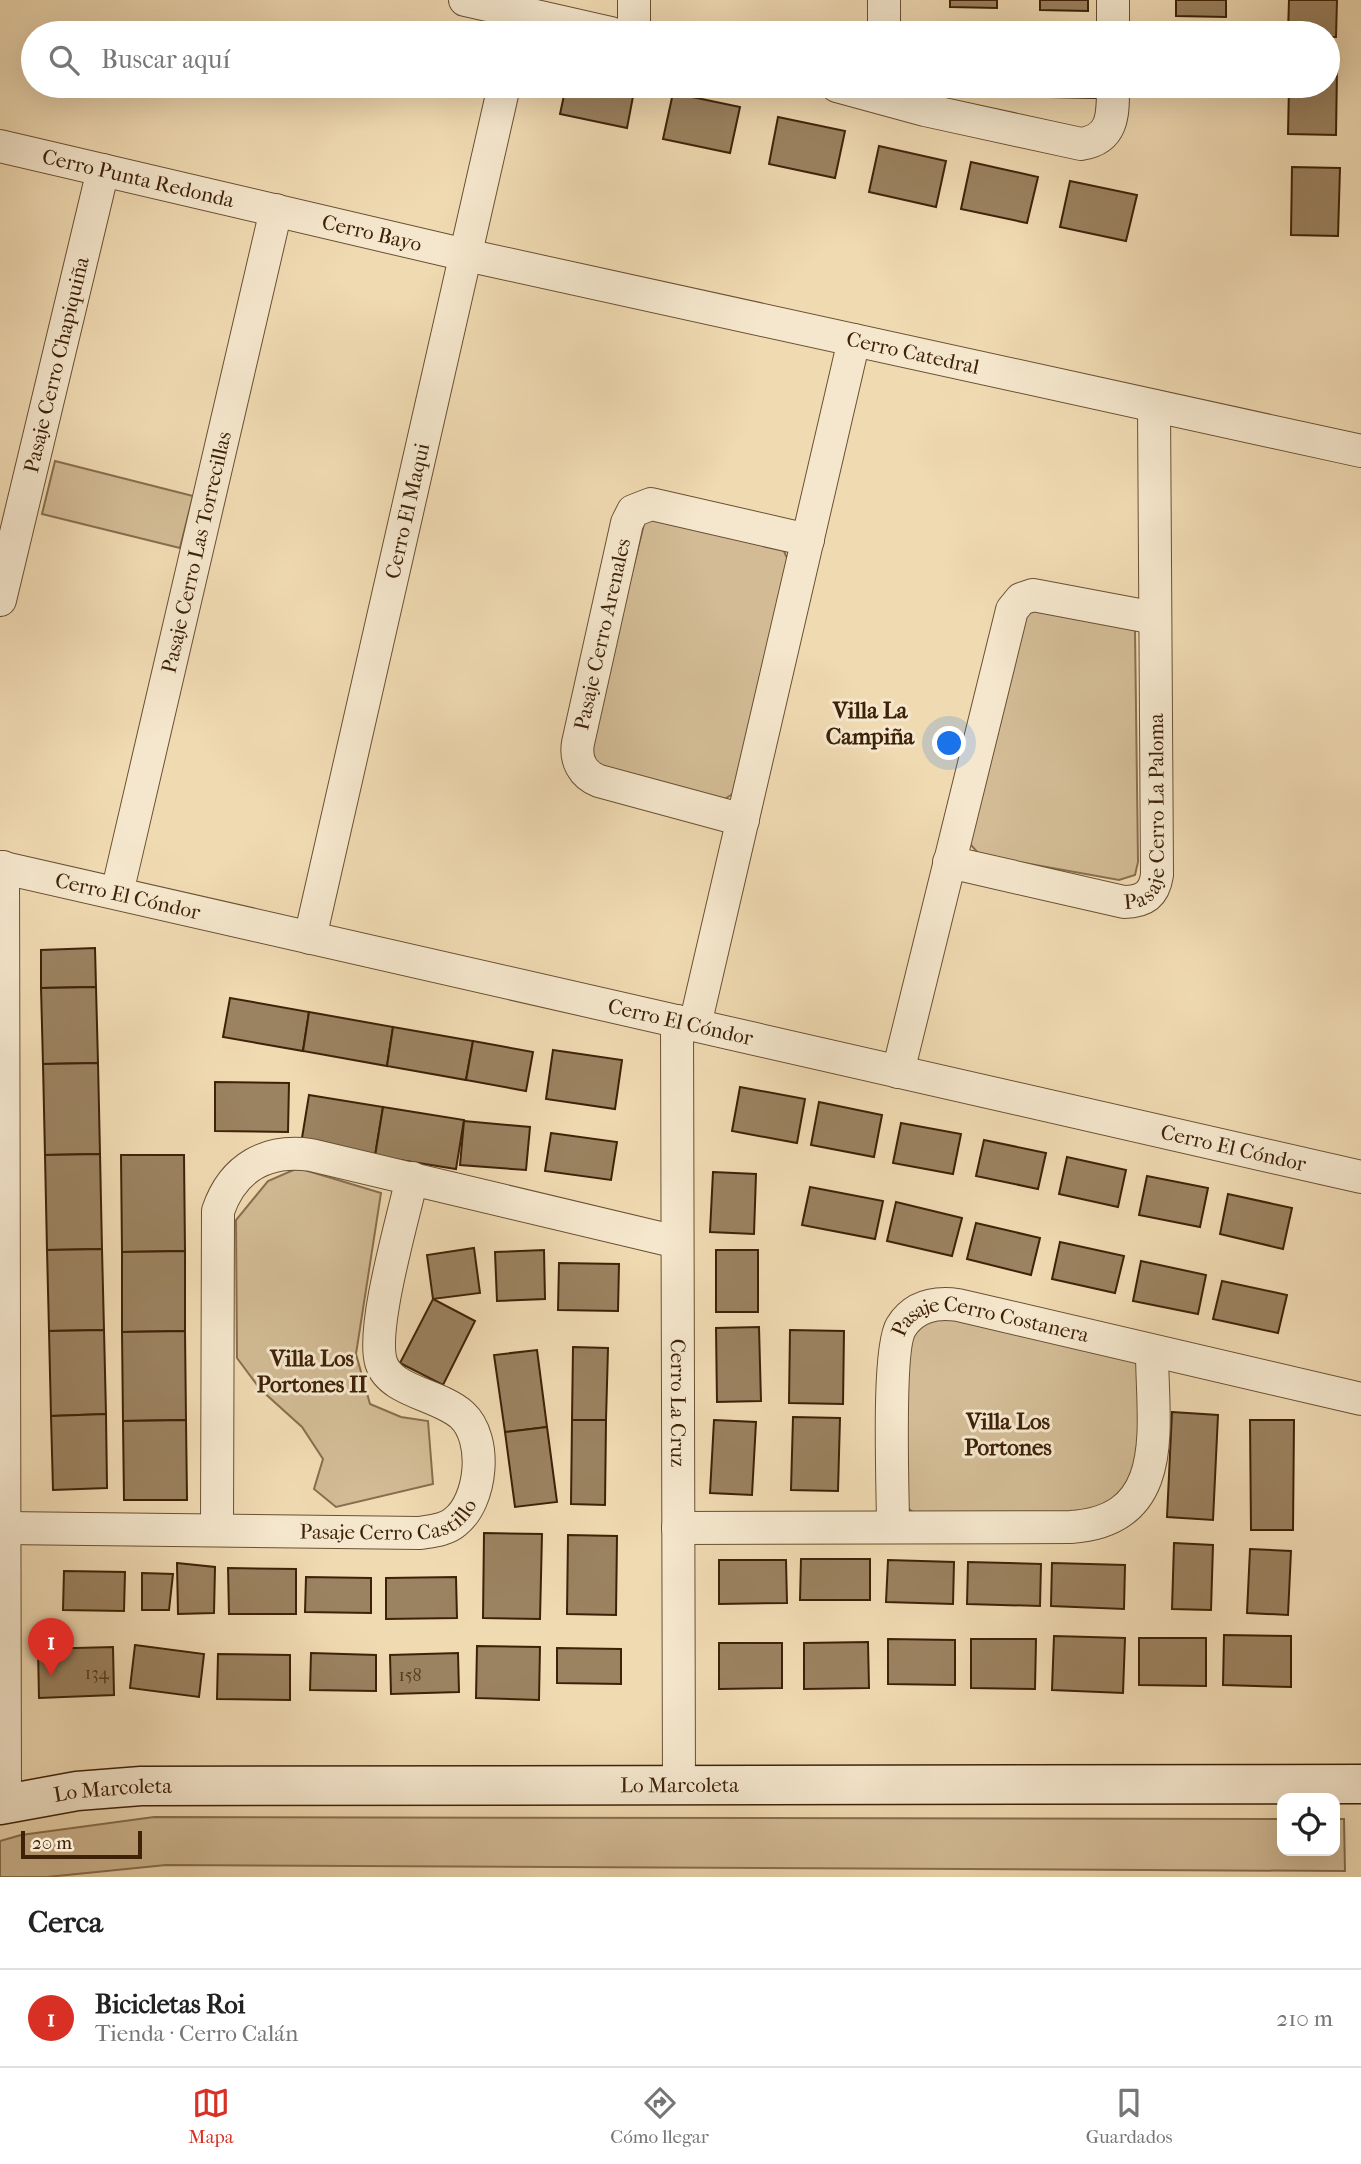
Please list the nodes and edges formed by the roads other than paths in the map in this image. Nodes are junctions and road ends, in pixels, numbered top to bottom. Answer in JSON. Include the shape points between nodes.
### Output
{"nodes":[{"id":1,"x":465,"y":0,"type":"edge"},
{"id":2,"x":634,"y":0,"type":"edge"},
{"id":3,"x":884,"y":0,"type":"edge"},
{"id":4,"x":1113,"y":0,"type":"edge"},
{"id":5,"x":513,"y":21,"type":"edge"},
{"id":6,"x":634,"y":21,"type":"edge"},
{"id":7,"x":884,"y":21,"type":"edge"},
{"id":8,"x":1113,"y":21,"type":"edge"},
{"id":9,"x":501,"y":98,"type":"edge"},
{"id":10,"x":899,"y":98,"type":"edge"},
{"id":11,"x":1113,"y":98,"type":"edge"},
{"id":12,"x":0,"y":146,"type":"edge"},
{"id":13,"x":103,"y":170,"type":"junction"},
{"id":14,"x":276,"y":211,"type":"junction"},
{"id":15,"x":466,"y":255,"type":"junction"},
{"id":16,"x":854,"y":340,"type":"junction"},
{"id":17,"x":1154,"y":406,"type":"junction"},
{"id":18,"x":1361,"y":451,"type":"edge"},
{"id":19,"x":808,"y":540,"type":"junction"},
{"id":20,"x":0,"y":600,"type":"edge"},
{"id":21,"x":1155,"y":618,"type":"junction"},
{"id":22,"x":743,"y":820,"type":"junction"},
{"id":23,"x":949,"y":862,"type":"junction"},
{"id":24,"x":1,"y":867,"type":"edge"},
{"id":25,"x":117,"y":893,"type":"junction"},
{"id":26,"x":310,"y":938,"type":"junction"},
{"id":27,"x":686,"y":1023,"type":"junction"},
{"id":28,"x":898,"y":1072,"type":"junction"},
{"id":29,"x":1361,"y":1177,"type":"edge"},
{"id":30,"x":412,"y":1178,"type":"junction"},
{"id":31,"x":677,"y":1242,"type":"junction"},
{"id":32,"x":1152,"y":1351,"type":"junction"},
{"id":33,"x":1361,"y":1399,"type":"edge"},
{"id":34,"x":893,"y":1527,"type":"junction"},
{"id":35,"x":4,"y":1528,"type":"junction"},
{"id":36,"x":678,"y":1528,"type":"junction"},
{"id":37,"x":217,"y":1530,"type":"junction"},
{"id":38,"x":1361,"y":1784,"type":"edge"},
{"id":39,"x":679,"y":1785,"type":"junction"},
{"id":40,"x":2,"y":1804,"type":"edge"}],
"edges":[{"from":1,"to":5,"type":"street"},
{"from":2,"to":6,"type":"street"},
{"from":3,"to":7,"type":"street"},
{"from":4,"to":8,"type":"street"},
{"from":9,"to":15,"type":"street","name":"Cerro El Maqui"},
{"from":10,"to":11,"type":"street","via":[[925,110],[1081,144],[1101,138],[1112,122]]},
{"from":12,"to":13,"type":"street","name":"Cerro Punta Redonda"},
{"from":13,"to":14,"type":"street","name":"Cerro Punta Redonda"},
{"from":13,"to":20,"type":"street","name":"Pasaje Cerro Chapiquiña"},
{"from":14,"to":15,"type":"street","name":"Cerro Bayo"},
{"from":14,"to":25,"type":"street","name":"Pasaje Cerro Las Torrecillas"},
{"from":15,"to":16,"type":"street","name":"Cerro Catedral"},
{"from":15,"to":26,"type":"street","name":"Cerro El Maqui"},
{"from":16,"to":17,"type":"street","name":"Cerro Catedral"},
{"from":16,"to":19,"type":"street"},
{"from":17,"to":18,"type":"street","name":"Cerro Catedral"},
{"from":17,"to":21,"type":"street","name":"Pasaje Cerro La Paloma"},
{"from":19,"to":22,"type":"street"},
{"from":19,"to":22,"type":"street","name":"Pasaje Cerro Arenales","via":[[652,504],[633,511],[627,523],[578,743],[578,761],[599,781]]},
{"from":21,"to":23,"type":"street","via":[[1033,595],[1016,604],[1009,615]]},
{"from":21,"to":23,"type":"street","name":"Pasaje Cerro La Paloma","via":[[1157,875],[1153,891],[1141,901],[1124,902]]},
{"from":22,"to":27,"type":"street"},
{"from":23,"to":28,"type":"street"},
{"from":24,"to":25,"type":"street","name":"Cerro El Cóndor"},
{"from":24,"to":35,"type":"street"},
{"from":25,"to":26,"type":"street","name":"Cerro El Cóndor"},
{"from":26,"to":27,"type":"street","name":"Cerro El Cóndor"},
{"from":27,"to":28,"type":"street","name":"Cerro El Cóndor"},
{"from":27,"to":31,"type":"street","name":"Cerro La Cruz"},
{"from":28,"to":29,"type":"street","name":"Cerro El Cóndor"},
{"from":30,"to":31,"type":"street"},
{"from":30,"to":37,"type":"street","via":[[312,1155],[279,1153],[248,1166],[225,1192],[217,1220]]},
{"from":30,"to":37,"type":"street","name":"Pasaje Cerro Castillo","via":[[379,1328],[380,1358],[393,1382],[454,1408],[472,1429],[478,1443],[477,1468],[464,1514],[454,1524],[420,1533]]},
{"from":31,"to":36,"type":"street","name":"Cerro La Cruz"},
{"from":32,"to":33,"type":"street","name":"Pasaje Cerro Costanera"},
{"from":32,"to":34,"type":"street","via":[[1149,1473],[1138,1497],[1116,1517],[1071,1527]]},
{"from":32,"to":34,"type":"street","name":"Pasaje Cerro Costanera","via":[[958,1305],[941,1303],[918,1310],[901,1328],[894,1346]]},
{"from":34,"to":36,"type":"street"},
{"from":35,"to":37,"type":"street","name":"Pasaje Cerro Castillo"},
{"from":35,"to":40,"type":"street"},
{"from":36,"to":39,"type":"street","name":"Cerro La Cruz"},
{"from":38,"to":39,"type":"main road","name":"Lo Marcoleta"},
{"from":39,"to":40,"type":"main road","name":"Lo Marcoleta","via":[[141,1786]]}]}
